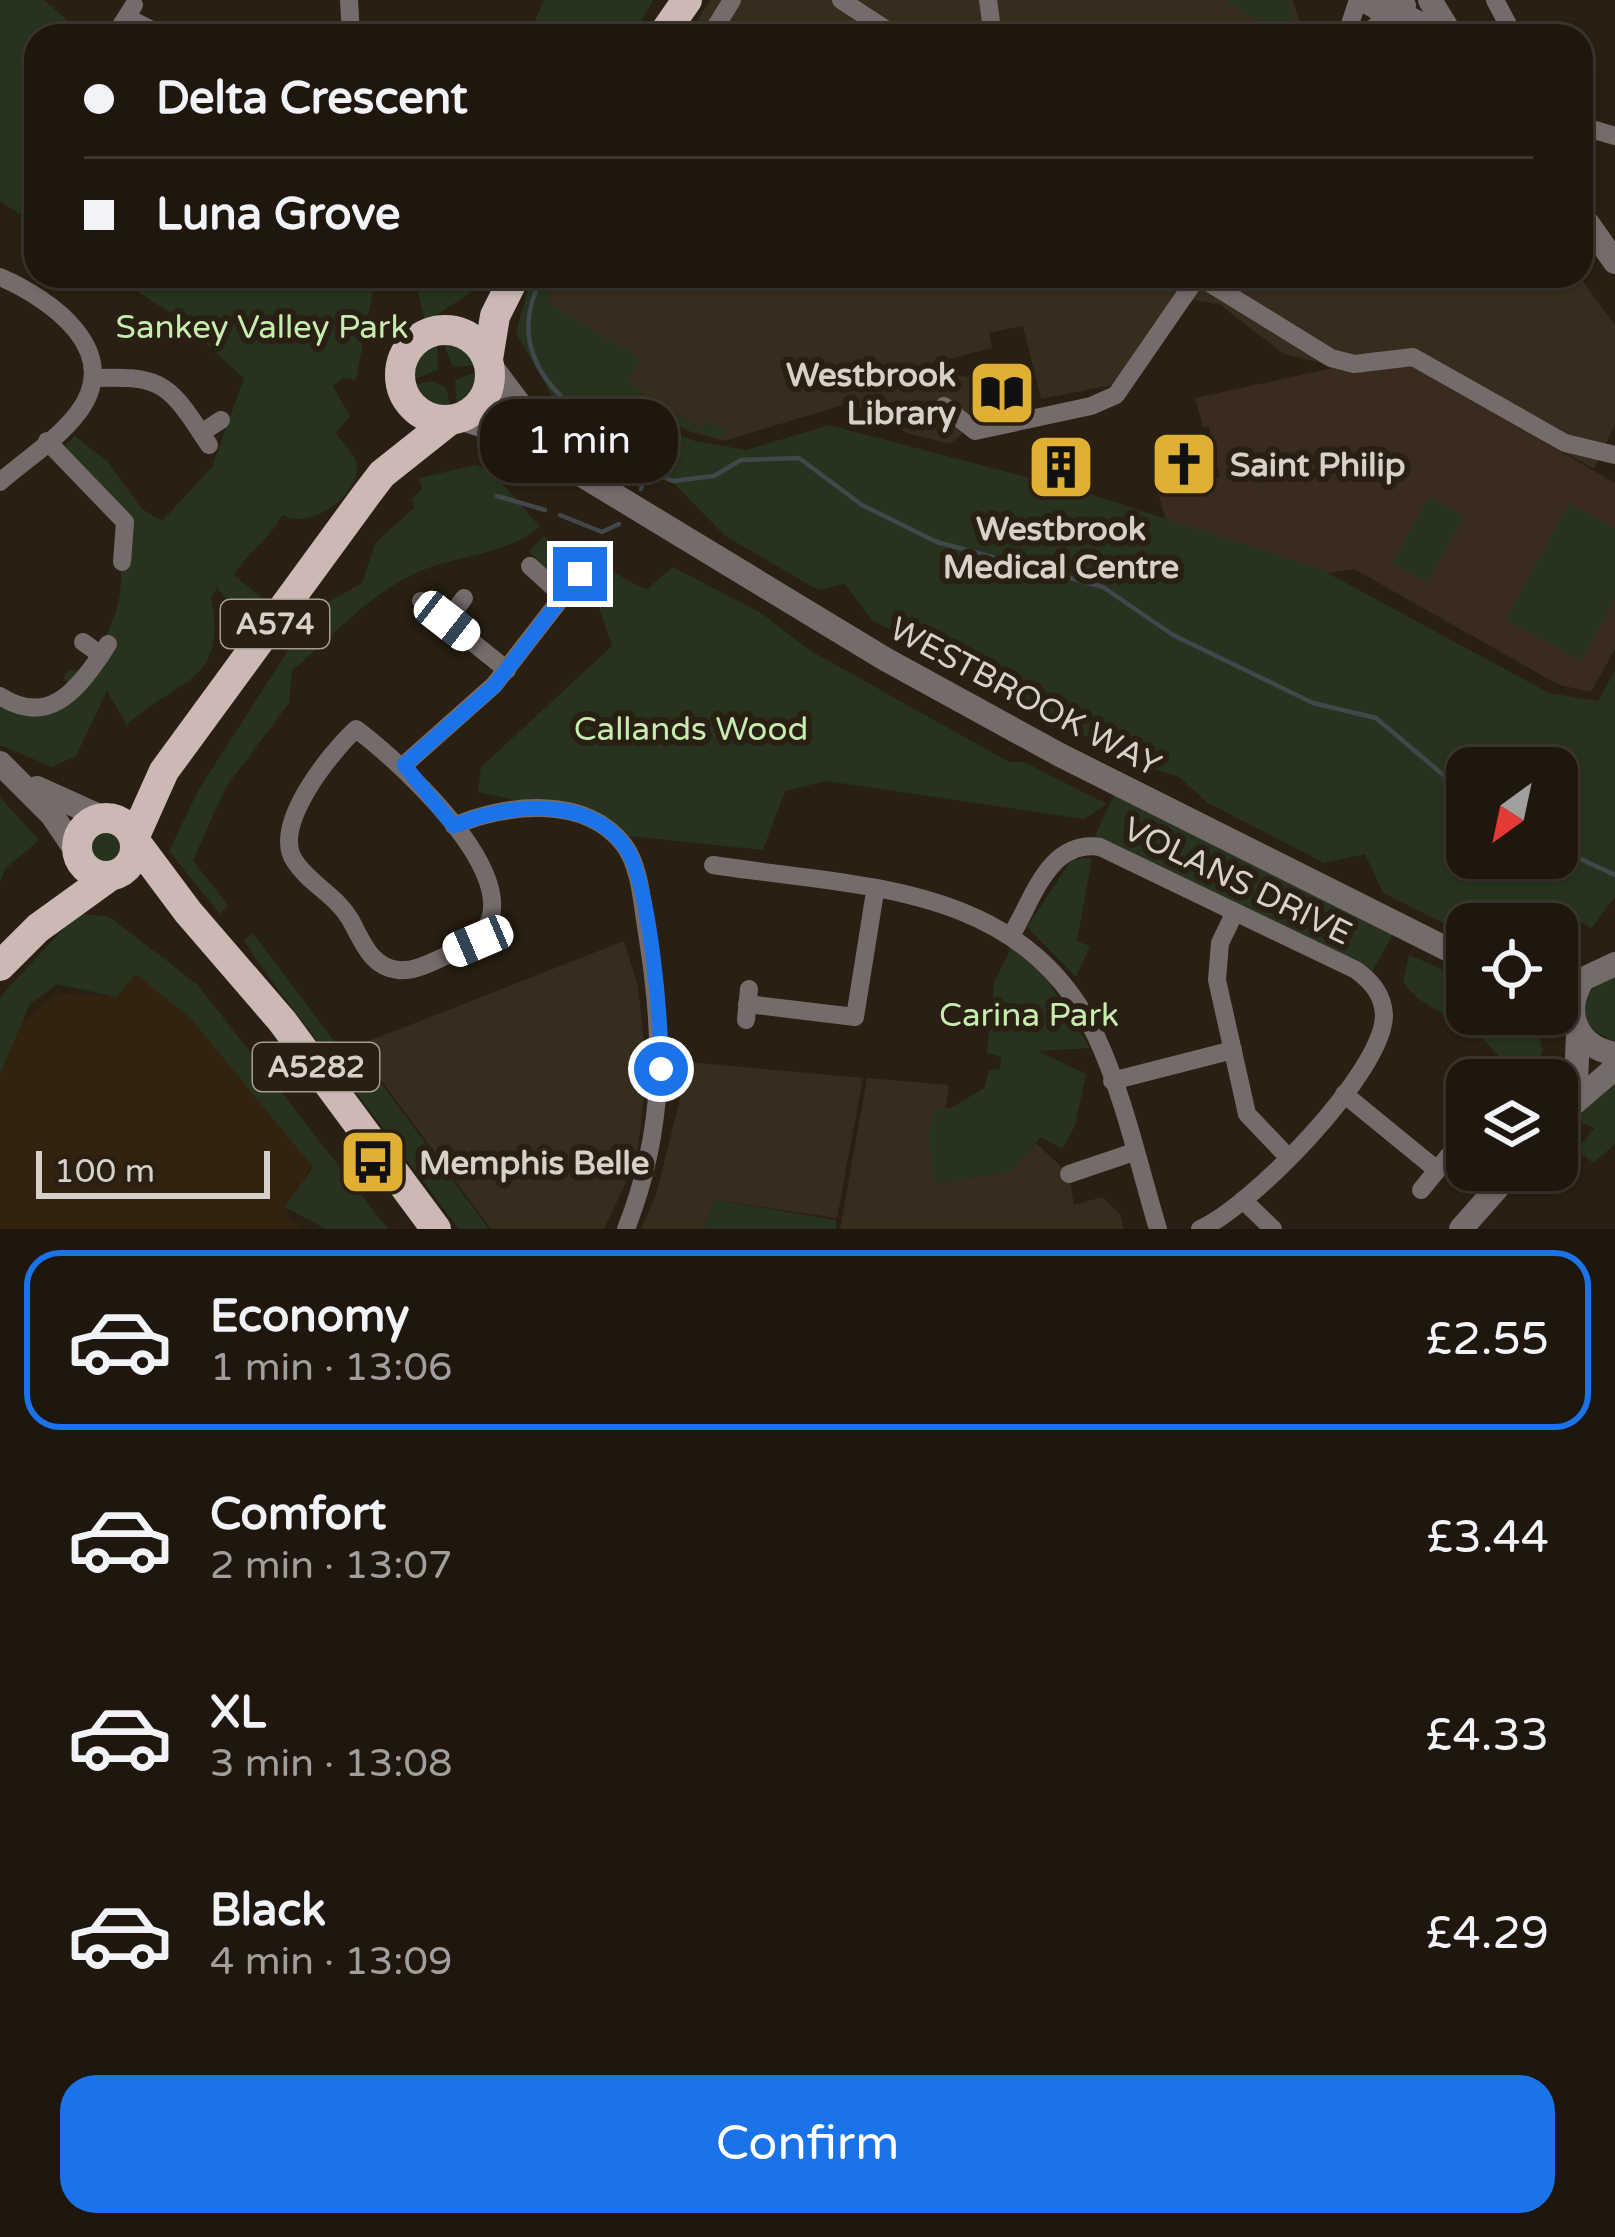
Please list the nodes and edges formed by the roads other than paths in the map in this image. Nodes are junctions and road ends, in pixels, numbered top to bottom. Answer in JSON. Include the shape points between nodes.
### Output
{"nodes":[{"id":1,"x":841,"y":0,"type":"edge"},
{"id":2,"x":1361,"y":0,"type":"edge"},
{"id":3,"x":1399,"y":8,"type":"edge"},
{"id":4,"x":127,"y":18,"type":"dead end"},
{"id":5,"x":139,"y":24,"type":"edge"},
{"id":6,"x":878,"y":24,"type":"edge"},
{"id":7,"x":1428,"y":24,"type":"edge"},
{"id":8,"x":1593,"y":231,"type":"edge"},
{"id":9,"x":1615,"y":262,"type":"edge"},
{"id":10,"x":0,"y":277,"type":"edge"},
{"id":11,"x":60,"y":288,"type":"edge"},
{"id":12,"x":492,"y":288,"type":"edge"},
{"id":13,"x":509,"y":288,"type":"edge"},
{"id":14,"x":1190,"y":288,"type":"edge"},
{"id":15,"x":1217,"y":288,"type":"edge"},
{"id":16,"x":50,"y":302,"type":"junction"},
{"id":17,"x":444,"y":329,"type":"junction"},
{"id":18,"x":489,"y":362,"type":"junction"},
{"id":19,"x":93,"y":378,"type":"junction"},
{"id":20,"x":405,"y":396,"type":"junction"},
{"id":21,"x":944,"y":406,"type":"dead end"},
{"id":22,"x":455,"y":419,"type":"junction"},
{"id":23,"x":221,"y":420,"type":"dead end"},
{"id":24,"x":47,"y":441,"type":"junction"},
{"id":25,"x":1613,"y":454,"type":"edge"},
{"id":26,"x":570,"y":468,"type":"junction"},
{"id":27,"x":382,"y":474,"type":"junction"},
{"id":28,"x":0,"y":482,"type":"edge"},
{"id":29,"x":122,"y":562,"type":"dead end"},
{"id":30,"x":530,"y":566,"type":"dead end"},
{"id":31,"x":580,"y":574,"type":"dead end"},
{"id":32,"x":563,"y":596,"type":"junction"},
{"id":33,"x":464,"y":598,"type":"dead end"},
{"id":34,"x":421,"y":601,"type":"dead end"},
{"id":35,"x":447,"y":621,"type":"junction"},
{"id":36,"x":83,"y":642,"type":"dead end"},
{"id":37,"x":507,"y":670,"type":"junction"},
{"id":38,"x":0,"y":696,"type":"edge"},
{"id":39,"x":404,"y":765,"type":"junction"},
{"id":40,"x":9,"y":771,"type":"edge"},
{"id":41,"x":164,"y":771,"type":"junction"},
{"id":42,"x":102,"y":817,"type":"junction"},
{"id":43,"x":454,"y":826,"type":"junction"},
{"id":44,"x":135,"y":839,"type":"junction"},
{"id":45,"x":77,"y":853,"type":"junction"},
{"id":46,"x":713,"y":865,"type":"dead end"},
{"id":47,"x":741,"y":869,"type":"junction"},
{"id":48,"x":112,"y":876,"type":"junction"},
{"id":49,"x":737,"y":890,"type":"dead end"},
{"id":50,"x":875,"y":892,"type":"junction"},
{"id":51,"x":188,"y":912,"type":"junction"},
{"id":52,"x":1235,"y":912,"type":"junction"},
{"id":53,"x":38,"y":928,"type":"junction"},
{"id":54,"x":1012,"y":934,"type":"junction"},
{"id":55,"x":1615,"y":943,"type":"edge"},
{"id":56,"x":1446,"y":948,"type":"edge"},
{"id":57,"x":0,"y":966,"type":"edge"},
{"id":58,"x":1602,"y":968,"type":"edge"},
{"id":59,"x":1578,"y":988,"type":"edge"},
{"id":60,"x":747,"y":1004,"type":"dead end"},
{"id":61,"x":1578,"y":1031,"type":"edge"},
{"id":62,"x":1233,"y":1051,"type":"junction"},
{"id":63,"x":1615,"y":1054,"type":"edge"},
{"id":64,"x":1615,"y":1068,"type":"edge"},
{"id":65,"x":1112,"y":1081,"type":"junction"},
{"id":66,"x":1344,"y":1094,"type":"junction"},
{"id":67,"x":1578,"y":1100,"type":"edge"},
{"id":68,"x":1134,"y":1152,"type":"junction"},
{"id":69,"x":1287,"y":1156,"type":"junction"},
{"id":70,"x":1446,"y":1159,"type":"edge"},
{"id":71,"x":1437,"y":1170,"type":"junction"},
{"id":72,"x":1069,"y":1174,"type":"dead end"},
{"id":73,"x":1421,"y":1190,"type":"dead end"},
{"id":74,"x":1494,"y":1191,"type":"edge"},
{"id":75,"x":1243,"y":1200,"type":"junction"},
{"id":76,"x":436,"y":1229,"type":"edge"},
{"id":77,"x":626,"y":1229,"type":"edge"},
{"id":78,"x":1158,"y":1229,"type":"edge"},
{"id":79,"x":1200,"y":1229,"type":"edge"},
{"id":80,"x":1273,"y":1229,"type":"edge"},
{"id":81,"x":1461,"y":1229,"type":"edge"}],
"edges":[{"from":1,"to":6,"type":"street"},
{"from":2,"to":3,"type":"street","via":[[1376,10]]},
{"from":3,"to":7,"type":"street"},
{"from":4,"to":5,"type":"street"},
{"from":8,"to":9,"type":"street"},
{"from":10,"to":16,"type":"street"},
{"from":11,"to":16,"type":"street"},
{"from":12,"to":17,"type":"main road","number":"A574"},
{"from":13,"to":18,"type":"main road","number":"A574","via":[[495,316]]},
{"from":14,"to":21,"type":"street","via":[[1125,386],[1104,402],[976,430]]},
{"from":15,"to":25,"type":"street","via":[[1331,358],[1354,364],[1413,357],[1565,443]]},
{"from":16,"to":19,"type":"street","via":[[83,340]]},
{"from":17,"to":18,"type":"main road","via":[[470,337]]},
{"from":17,"to":20,"type":"main road","number":"A574","via":[[410,347],[400,371]]},
{"from":18,"to":22,"type":"main road","number":"A574","via":[[481,403]]},
{"from":18,"to":26,"type":"street","name":"WESTBROOK WAY"},
{"from":19,"to":23,"type":"street","via":[[160,383],[205,439]]},
{"from":19,"to":24,"type":"street","via":[[79,412]]},
{"from":20,"to":22,"type":"main road","via":[[424,415]]},
{"from":20,"to":27,"type":"main road","number":"A574"},
{"from":22,"to":26,"type":"street","name":"WESTBROOK WAY","via":[[502,432]]},
{"from":22,"to":27,"type":"main road","number":"A574"},
{"from":24,"to":28,"type":"street"},
{"from":24,"to":29,"type":"street","via":[[125,522]]},
{"from":26,"to":56,"type":"street","name":"WESTBROOK WAY","via":[[997,722]]},
{"from":27,"to":41,"type":"main road","number":"A574"},
{"from":30,"to":32,"type":"street"},
{"from":31,"to":32,"type":"street"},
{"from":32,"to":37,"type":"street"},
{"from":33,"to":35,"type":"street"},
{"from":34,"to":35,"type":"street"},
{"from":35,"to":37,"type":"street"},
{"from":36,"to":38,"type":"street","via":[[105,650],[58,704],[27,708]]},
{"from":37,"to":39,"type":"street","via":[[464,718]]},
{"from":39,"to":43,"type":"street"},
{"from":39,"to":43,"type":"street","via":[[352,723],[293,814],[287,840],[298,867],[334,898],[381,964],[413,969],[478,941],[490,926],[490,888]]},
{"from":40,"to":42,"type":"street"},
{"from":40,"to":45,"type":"street"},
{"from":41,"to":42,"type":"main road","number":"A574"},
{"from":41,"to":44,"type":"main road","number":"A574"},
{"from":42,"to":44,"type":"main road","via":[[122,822]]},
{"from":42,"to":45,"type":"main road","number":"A574","via":[[85,826]]},
{"from":43,"to":77,"type":"street","via":[[501,808],[547,809],[608,831],[632,858],[662,1040],[652,1157]]},
{"from":44,"to":48,"type":"main road","number":"A574","via":[[134,858]]},
{"from":44,"to":51,"type":"main road","number":"A5282"},
{"from":45,"to":48,"type":"main road","via":[[94,874]]},
{"from":45,"to":53,"type":"main road","number":"A574"},
{"from":46,"to":47,"type":"street"},
{"from":47,"to":49,"type":"street"},
{"from":47,"to":50,"type":"street"},
{"from":48,"to":51,"type":"main road","number":"A5282"},
{"from":48,"to":53,"type":"main road","number":"A574"},
{"from":50,"to":54,"type":"street","via":[[959,907]]},
{"from":50,"to":60,"type":"street","via":[[866,1018]]},
{"from":51,"to":76,"type":"main road","number":"A5282","via":[[254,984]]},
{"from":52,"to":54,"type":"street","name":"VOLANS DRIVE","via":[[1090,845],[1054,861]]},
{"from":52,"to":62,"type":"street","via":[[1216,966]]},
{"from":52,"to":66,"type":"street","name":"VOLANS DRIVE","via":[[1356,970],[1377,989],[1382,1025]]},
{"from":53,"to":57,"type":"main road","number":"A574"},
{"from":54,"to":65,"type":"street","via":[[1076,999]]},
{"from":55,"to":58,"type":"street"},
{"from":58,"to":59,"type":"street"},
{"from":61,"to":63,"type":"street"},
{"from":62,"to":65,"type":"street"},
{"from":62,"to":69,"type":"street","via":[[1247,1114]]},
{"from":64,"to":67,"type":"street"},
{"from":65,"to":68,"type":"street"},
{"from":66,"to":69,"type":"street","name":"VOLANS DRIVE"},
{"from":66,"to":71,"type":"street"},
{"from":68,"to":72,"type":"street"},
{"from":68,"to":78,"type":"street"},
{"from":69,"to":75,"type":"street","name":"VOLANS DRIVE"},
{"from":70,"to":71,"type":"street"},
{"from":71,"to":73,"type":"street"},
{"from":74,"to":81,"type":"street"},
{"from":75,"to":79,"type":"street","name":"VOLANS DRIVE"},
{"from":75,"to":80,"type":"street"}]}
